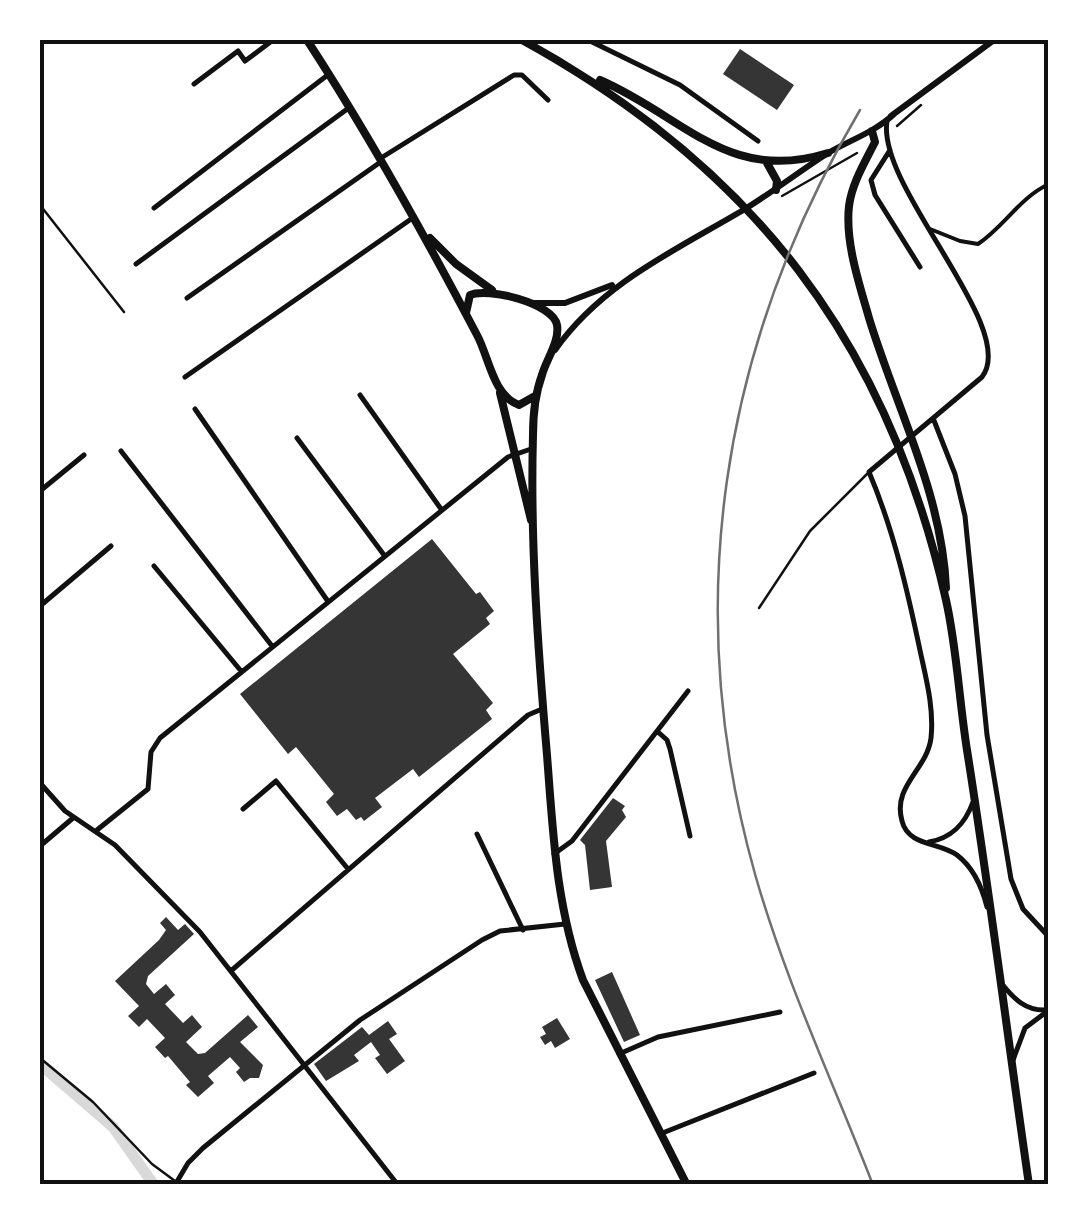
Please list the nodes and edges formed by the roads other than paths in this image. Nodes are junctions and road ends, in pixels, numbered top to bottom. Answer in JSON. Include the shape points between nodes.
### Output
{"nodes":[{"id":1,"x":273,"y":40,"type":"edge"},
{"id":2,"x":306,"y":40,"type":"edge"},
{"id":3,"x":522,"y":40,"type":"edge"},
{"id":4,"x":588,"y":40,"type":"edge"},
{"id":5,"x":994,"y":40,"type":"edge"},
{"id":6,"x":582,"y":73,"type":"junction"},
{"id":7,"x":329,"y":74,"type":"junction"},
{"id":8,"x":194,"y":84,"type":"dead end"},
{"id":9,"x":548,"y":100,"type":"dead end"},
{"id":10,"x":350,"y":107,"type":"junction"},
{"id":11,"x":894,"y":114,"type":"junction"},
{"id":12,"x":887,"y":121,"type":"junction"},
{"id":13,"x":873,"y":130,"type":"junction"},
{"id":14,"x":886,"y":135,"type":"junction"},
{"id":15,"x":861,"y":136,"type":"junction"},
{"id":16,"x":758,"y":140,"type":"dead end"},
{"id":17,"x":890,"y":150,"type":"junction"},
{"id":18,"x":831,"y":152,"type":"junction"},
{"id":19,"x":382,"y":159,"type":"junction"},
{"id":20,"x":763,"y":162,"type":"junction"},
{"id":21,"x":1049,"y":184,"type":"edge"},
{"id":22,"x":776,"y":190,"type":"junction"},
{"id":23,"x":40,"y":205,"type":"edge"},
{"id":24,"x":154,"y":208,"type":"dead end"},
{"id":25,"x":416,"y":220,"type":"junction"},
{"id":26,"x":929,"y":229,"type":"junction"},
{"id":27,"x":136,"y":264,"type":"dead end"},
{"id":28,"x":920,"y":267,"type":"dead end"},
{"id":29,"x":623,"y":281,"type":"junction"},
{"id":30,"x":500,"y":295,"type":"junction"},
{"id":31,"x":188,"y":298,"type":"dead end"},
{"id":32,"x":529,"y":302,"type":"junction"},
{"id":33,"x":124,"y":312,"type":"dead end"},
{"id":34,"x":466,"y":313,"type":"junction"},
{"id":35,"x":548,"y":359,"type":"junction"},
{"id":36,"x":185,"y":377,"type":"dead end"},
{"id":37,"x":498,"y":385,"type":"junction"},
{"id":38,"x":360,"y":395,"type":"dead end"},
{"id":39,"x":536,"y":395,"type":"junction"},
{"id":40,"x":195,"y":409,"type":"dead end"},
{"id":41,"x":933,"y":418,"type":"junction"},
{"id":42,"x":297,"y":438,"type":"dead end"},
{"id":43,"x":533,"y":448,"type":"junction"},
{"id":44,"x":121,"y":450,"type":"dead end"},
{"id":45,"x":516,"y":453,"type":"junction"},
{"id":46,"x":84,"y":455,"type":"dead end"},
{"id":47,"x":869,"y":472,"type":"junction"},
{"id":48,"x":40,"y":491,"type":"edge"},
{"id":49,"x":441,"y":509,"type":"junction"},
{"id":50,"x":536,"y":539,"type":"junction"},
{"id":51,"x":111,"y":546,"type":"dead end"},
{"id":52,"x":384,"y":555,"type":"junction"},
{"id":53,"x":154,"y":566,"type":"dead end"},
{"id":54,"x":327,"y":601,"type":"junction"},
{"id":55,"x":947,"y":602,"type":"junction"},
{"id":56,"x":40,"y":606,"type":"edge"},
{"id":57,"x":759,"y":608,"type":"dead end"},
{"id":58,"x":272,"y":646,"type":"junction"},
{"id":59,"x":240,"y":671,"type":"junction"},
{"id":60,"x":688,"y":691,"type":"dead end"},
{"id":61,"x":542,"y":709,"type":"junction"},
{"id":62,"x":658,"y":732,"type":"junction"},
{"id":63,"x":40,"y":783,"type":"edge"},
{"id":64,"x":974,"y":798,"type":"junction"},
{"id":65,"x":243,"y":808,"type":"dead end"},
{"id":66,"x":74,"y":818,"type":"junction"},
{"id":67,"x":97,"y":830,"type":"junction"},
{"id":68,"x":476,"y":834,"type":"dead end"},
{"id":69,"x":690,"y":836,"type":"dead end"},
{"id":70,"x":926,"y":843,"type":"junction"},
{"id":71,"x":40,"y":846,"type":"edge"},
{"id":72,"x":554,"y":854,"type":"junction"},
{"id":73,"x":348,"y":869,"type":"junction"},
{"id":74,"x":566,"y":924,"type":"junction"},
{"id":75,"x":993,"y":928,"type":"junction"},
{"id":76,"x":523,"y":930,"type":"junction"},
{"id":77,"x":1049,"y":937,"type":"edge"},
{"id":78,"x":231,"y":970,"type":"junction"},
{"id":79,"x":1000,"y":981,"type":"junction"},
{"id":80,"x":1049,"y":1010,"type":"edge"},
{"id":81,"x":780,"y":1012,"type":"dead end"},
{"id":82,"x":619,"y":1054,"type":"junction"},
{"id":83,"x":40,"y":1058,"type":"edge"},
{"id":84,"x":1012,"y":1063,"type":"junction"},
{"id":85,"x":303,"y":1066,"type":"junction"},
{"id":86,"x":814,"y":1073,"type":"dead end"},
{"id":87,"x":660,"y":1134,"type":"junction"},
{"id":88,"x":176,"y":1183,"type":"edge"},
{"id":89,"x":398,"y":1185,"type":"edge"},
{"id":90,"x":686,"y":1185,"type":"edge"},
{"id":91,"x":1029,"y":1185,"type":"edge"}],
"edges":[{"from":1,"to":8,"type":"street","via":[[245,60],[238,51]]},
{"from":2,"to":7,"type":"main road"},
{"from":3,"to":6,"type":"main road"},
{"from":4,"to":16,"type":"street","via":[[680,85]]},
{"from":5,"to":11,"type":"street"},
{"from":6,"to":20,"type":"main road","via":[[730,154]]},
{"from":6,"to":55,"type":"main road","via":[[680,143],[806,278],[853,348],[894,430]]},
{"from":7,"to":10,"type":"main road"},
{"from":7,"to":24,"type":"street"},
{"from":9,"to":19,"type":"street","via":[[514,74]]},
{"from":10,"to":19,"type":"main road"},
{"from":10,"to":27,"type":"street"},
{"from":11,"to":12,"type":"street"},
{"from":11,"to":15,"type":"street"},
{"from":12,"to":13,"type":"street"},
{"from":12,"to":14,"type":"street"},
{"from":13,"to":14,"type":"street"},
{"from":13,"to":15,"type":"street"},
{"from":13,"to":55,"type":"main road","via":[[875,142],[849,205],[852,247],[880,357],[945,553]]},
{"from":14,"to":17,"type":"street"},
{"from":15,"to":18,"type":"street"},
{"from":17,"to":26,"type":"street"},
{"from":17,"to":28,"type":"street","via":[[871,180]]},
{"from":18,"to":20,"type":"main road"},
{"from":18,"to":22,"type":"street"},
{"from":19,"to":25,"type":"main road"},
{"from":19,"to":31,"type":"street"},
{"from":20,"to":22,"type":"main road"},
{"from":21,"to":26,"type":"street","via":[[1028,194],[978,244]]},
{"from":22,"to":29,"type":"street"},
{"from":23,"to":33,"type":"lane"},
{"from":25,"to":30,"type":"main road","via":[[447,257]]},
{"from":25,"to":34,"type":"main road"},
{"from":25,"to":36,"type":"street"},
{"from":26,"to":41,"type":"street","via":[[980,323],[990,359],[982,377]]},
{"from":29,"to":32,"type":"street","via":[[564,302]]},
{"from":29,"to":35,"type":"street","via":[[586,310]]},
{"from":30,"to":32,"type":"main road"},
{"from":30,"to":34,"type":"main road","via":[[472,293]]},
{"from":32,"to":35,"type":"main road","via":[[556,320]]},
{"from":34,"to":37,"type":"main road"},
{"from":35,"to":39,"type":"main road"},
{"from":37,"to":39,"type":"main road","via":[[519,405]]},
{"from":37,"to":45,"type":"main road"},
{"from":38,"to":49,"type":"street"},
{"from":39,"to":43,"type":"main road"},
{"from":40,"to":54,"type":"street"},
{"from":41,"to":47,"type":"street"},
{"from":41,"to":77,"type":"street","via":[[965,516],[1011,878],[1023,909]]},
{"from":42,"to":52,"type":"street"},
{"from":43,"to":45,"type":"street"},
{"from":43,"to":50,"type":"main road"},
{"from":44,"to":58,"type":"street"},
{"from":45,"to":49,"type":"street"},
{"from":45,"to":50,"type":"main road"},
{"from":46,"to":48,"type":"street"},
{"from":47,"to":57,"type":"lane","via":[[810,531]]},
{"from":47,"to":70,"type":"street","via":[[895,542],[929,691],[931,741],[899,801],[903,827]]},
{"from":49,"to":52,"type":"street"},
{"from":50,"to":61,"type":"main road"},
{"from":51,"to":56,"type":"street"},
{"from":52,"to":54,"type":"street"},
{"from":53,"to":59,"type":"street"},
{"from":54,"to":58,"type":"street"},
{"from":55,"to":64,"type":"main road"},
{"from":58,"to":59,"type":"street"},
{"from":59,"to":67,"type":"street","via":[[157,741],[148,788]]},
{"from":60,"to":62,"type":"street"},
{"from":61,"to":72,"type":"main road"},
{"from":61,"to":73,"type":"street"},
{"from":62,"to":69,"type":"street","via":[[670,748]]},
{"from":62,"to":72,"type":"street","via":[[565,849]]},
{"from":63,"to":66,"type":"street"},
{"from":64,"to":70,"type":"street","via":[[962,825]]},
{"from":64,"to":75,"type":"main road"},
{"from":65,"to":73,"type":"street","via":[[276,781]]},
{"from":66,"to":67,"type":"street"},
{"from":66,"to":71,"type":"street"},
{"from":67,"to":78,"type":"street"},
{"from":68,"to":76,"type":"street"},
{"from":70,"to":75,"type":"street","via":[[966,862],[981,885]]},
{"from":72,"to":74,"type":"main road"},
{"from":73,"to":78,"type":"street"},
{"from":74,"to":76,"type":"street"},
{"from":74,"to":82,"type":"main road","via":[[583,980]]},
{"from":75,"to":79,"type":"main road"},
{"from":76,"to":85,"type":"street","via":[[482,940]]},
{"from":78,"to":85,"type":"street"},
{"from":79,"to":80,"type":"street","via":[[1026,1006]]},
{"from":79,"to":84,"type":"main road"},
{"from":80,"to":84,"type":"street","via":[[1025,1028]]},
{"from":81,"to":82,"type":"street","via":[[658,1036]]},
{"from":82,"to":87,"type":"main road"},
{"from":83,"to":88,"type":"lane"},
{"from":84,"to":91,"type":"main road"},
{"from":85,"to":88,"type":"street","via":[[193,1157]]},
{"from":85,"to":89,"type":"street"},
{"from":86,"to":87,"type":"street"},
{"from":87,"to":90,"type":"main road"}]}
